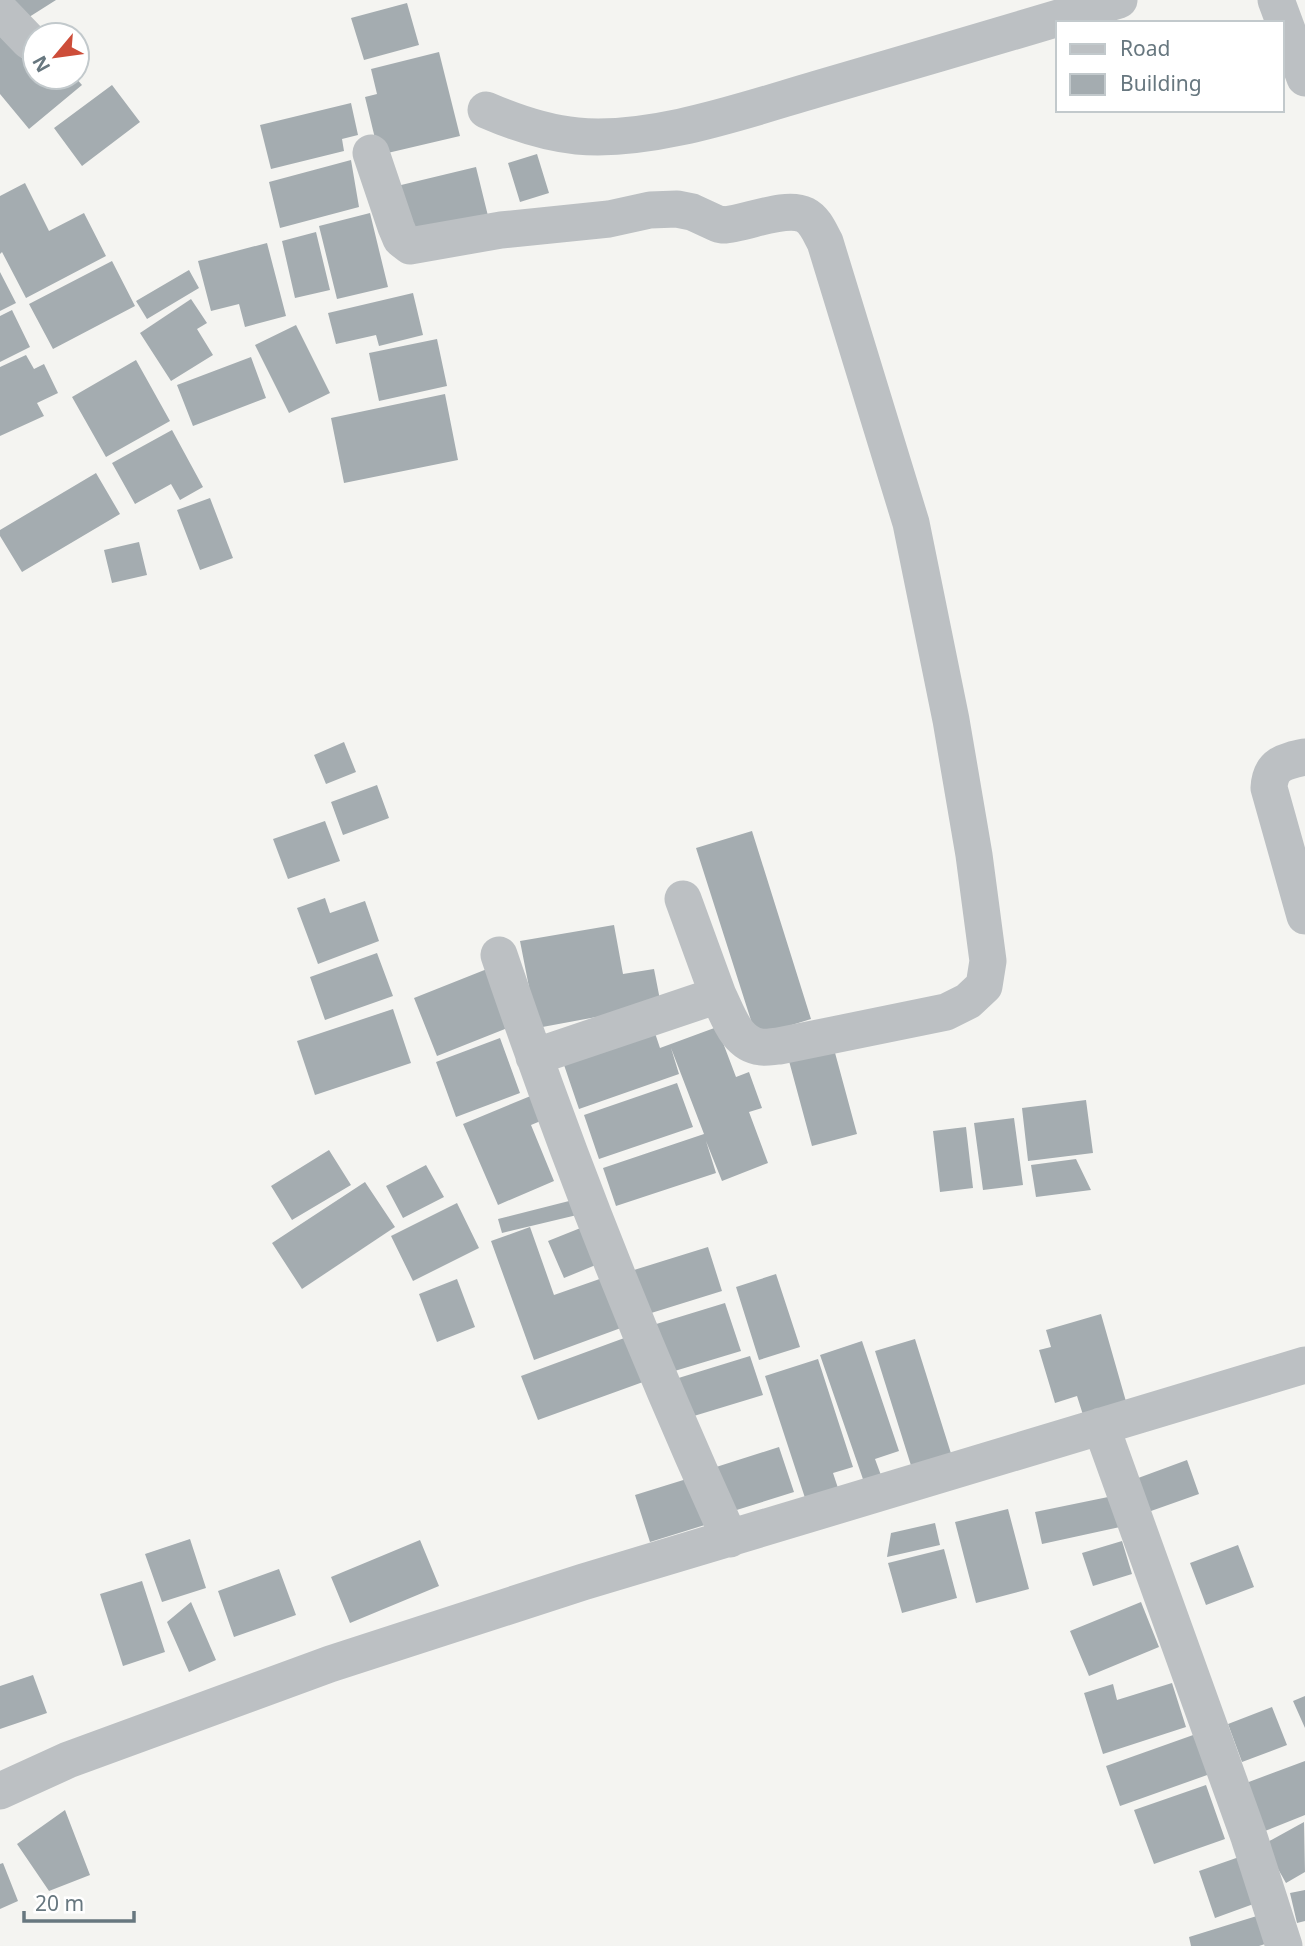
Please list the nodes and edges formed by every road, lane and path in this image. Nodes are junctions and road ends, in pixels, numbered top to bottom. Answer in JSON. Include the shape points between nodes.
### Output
{"nodes":[{"id":1,"x":1119,"y":0,"type":"edge"},
{"id":2,"x":1276,"y":0,"type":"edge"},
{"id":3,"x":0,"y":10,"type":"edge"},
{"id":4,"x":1284,"y":21,"type":"edge"},
{"id":5,"x":1284,"y":22,"type":"edge"},
{"id":6,"x":21,"y":32,"type":"edge"},
{"id":7,"x":1305,"y":78,"type":"edge"},
{"id":8,"x":486,"y":110,"type":"dead end"},
{"id":9,"x":371,"y":153,"type":"dead end"},
{"id":10,"x":1305,"y":757,"type":"edge"},
{"id":11,"x":683,"y":899,"type":"dead end"},
{"id":12,"x":1305,"y":916,"type":"edge"},
{"id":13,"x":499,"y":955,"type":"dead end"},
{"id":14,"x":718,"y":995,"type":"junction"},
{"id":15,"x":534,"y":1057,"type":"junction"},
{"id":16,"x":1305,"y":1365,"type":"edge"},
{"id":17,"x":1101,"y":1426,"type":"junction"},
{"id":18,"x":730,"y":1539,"type":"junction"},
{"id":19,"x":0,"y":1791,"type":"edge"},
{"id":20,"x":1284,"y":1946,"type":"edge"}],
"edges":[{"from":1,"to":8,"type":"street","via":[[790,97],[650,133],[579,136],[540,131]]},
{"from":2,"to":4,"type":"street"},
{"from":3,"to":6,"type":"street"},
{"from":5,"to":7,"type":"street"},
{"from":9,"to":14,"type":"street","via":[[401,239],[410,246],[677,209],[723,225],[795,213],[807,216],[825,242],[911,523],[975,855],[988,961],[984,986],[968,1002],[946,1012],[779,1046],[762,1048],[748,1043],[736,1032]]},
{"from":10,"to":12,"type":"street","via":[[1284,761],[1269,780]]},
{"from":11,"to":14,"type":"street"},
{"from":13,"to":15,"type":"street"},
{"from":14,"to":15,"type":"street"},
{"from":15,"to":18,"type":"street","via":[[643,1340]]},
{"from":16,"to":17,"type":"street"},
{"from":17,"to":18,"type":"street"},
{"from":17,"to":20,"type":"street"},
{"from":18,"to":19,"type":"street","via":[[330,1664],[68,1760]]}]}
